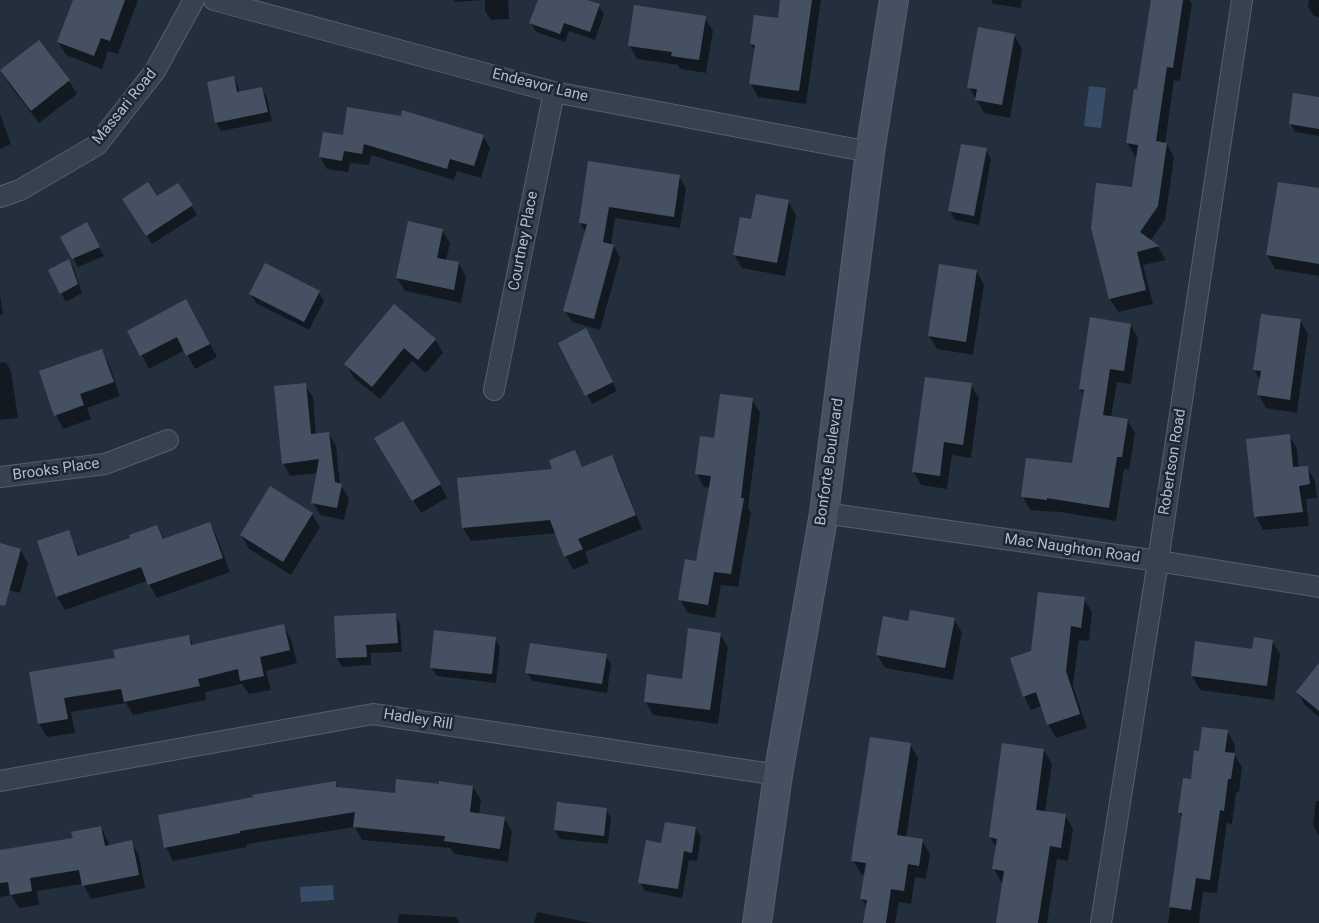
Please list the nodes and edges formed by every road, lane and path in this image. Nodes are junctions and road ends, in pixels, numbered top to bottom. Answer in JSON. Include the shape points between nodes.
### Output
{"nodes":[{"id":1,"x":194,"y":0,"type":"edge"},
{"id":2,"x":214,"y":0,"type":"edge"},
{"id":3,"x":894,"y":0,"type":"edge"},
{"id":4,"x":1242,"y":0,"type":"edge"},
{"id":5,"x":554,"y":92,"type":"junction"},
{"id":6,"x":870,"y":152,"type":"junction"},
{"id":7,"x":0,"y":197,"type":"edge"},
{"id":8,"x":494,"y":390,"type":"dead end"},
{"id":9,"x":168,"y":440,"type":"dead end"},
{"id":10,"x":0,"y":477,"type":"edge"},
{"id":11,"x":824,"y":513,"type":"junction"},
{"id":12,"x":1158,"y":562,"type":"junction"},
{"id":13,"x":1319,"y":587,"type":"edge"},
{"id":14,"x":778,"y":775,"type":"junction"},
{"id":15,"x":0,"y":781,"type":"edge"},
{"id":16,"x":757,"y":923,"type":"edge"},
{"id":17,"x":1100,"y":923,"type":"edge"}],
"edges":[{"from":1,"to":7,"type":"street","name":"Massari Road","via":[[155,71],[97,145],[20,190]]},
{"from":2,"to":5,"type":"street","name":"Endeavor Lane"},
{"from":3,"to":6,"type":"main road","name":"Bonforte Boulevard"},
{"from":4,"to":12,"type":"street","name":"Robertson Road"},
{"from":5,"to":6,"type":"street","name":"Endeavor Lane"},
{"from":5,"to":8,"type":"street","name":"Courtney Place"},
{"from":6,"to":11,"type":"main road","name":"Bonforte Boulevard"},
{"from":9,"to":10,"type":"street","name":"Brooks Place","via":[[105,464]]},
{"from":11,"to":12,"type":"street","name":"Mac Naughton Road"},
{"from":11,"to":14,"type":"main road","name":"Bonforte Boulevard"},
{"from":12,"to":13,"type":"street","name":"Mac Naughton Road"},
{"from":12,"to":17,"type":"street","name":"Robertson Road"},
{"from":14,"to":15,"type":"street","name":"Hadley Rill","via":[[373,714]]},
{"from":14,"to":16,"type":"main road","name":"Bonforte Boulevard"}]}
